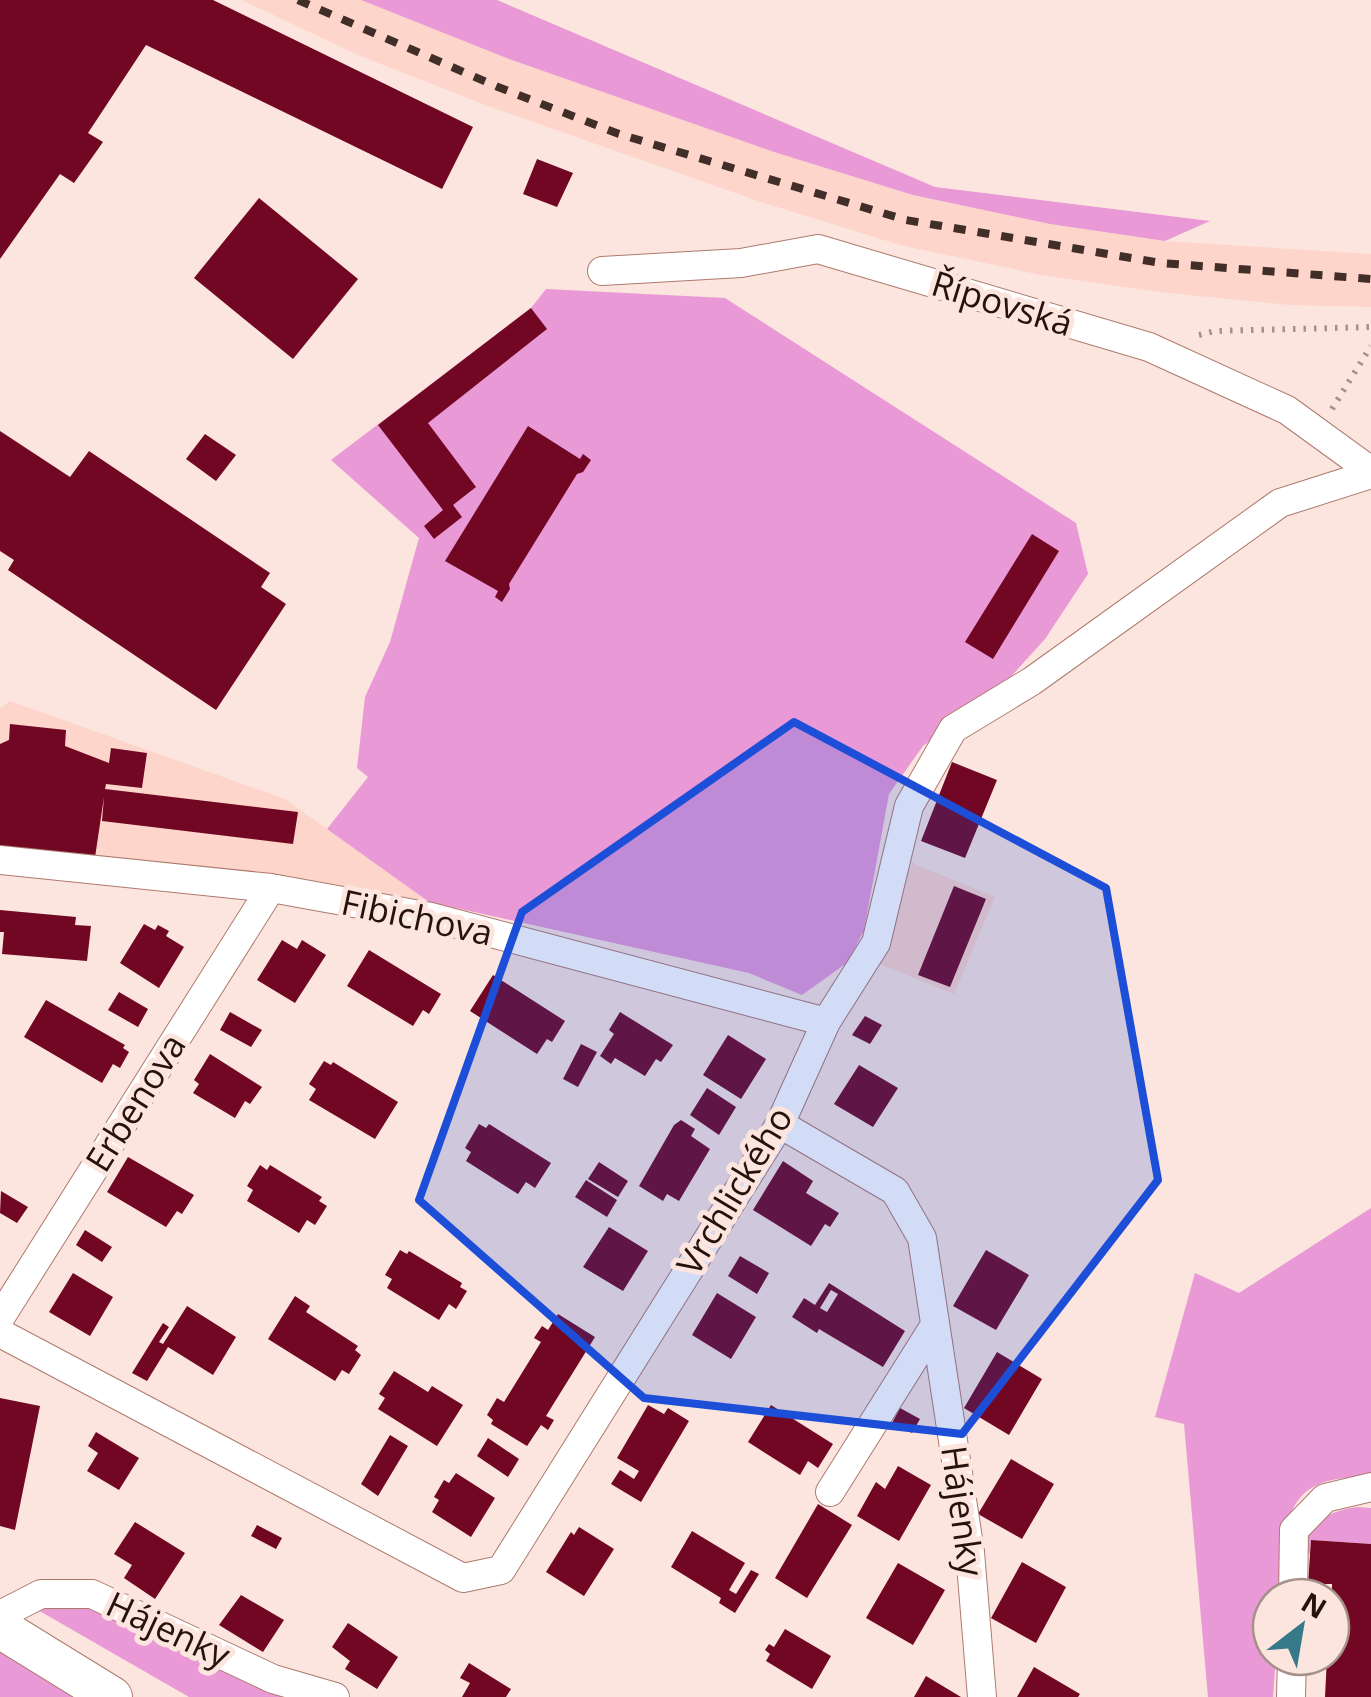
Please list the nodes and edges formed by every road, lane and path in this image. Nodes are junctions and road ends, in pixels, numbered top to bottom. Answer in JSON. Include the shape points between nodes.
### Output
{"nodes":[{"id":1,"x":602,"y":271,"type":"dead end"},
{"id":2,"x":1371,"y":327,"type":"edge"},
{"id":3,"x":1371,"y":346,"type":"edge"},
{"id":4,"x":1150,"y":347,"type":"junction"},
{"id":5,"x":1318,"y":432,"type":"junction"},
{"id":6,"x":1371,"y":473,"type":"edge"},
{"id":7,"x":0,"y":860,"type":"edge"},
{"id":8,"x":271,"y":888,"type":"junction"},
{"id":9,"x":826,"y":1022,"type":"junction"},
{"id":10,"x":780,"y":1124,"type":"junction"},
{"id":11,"x":0,"y":1318,"type":"edge"},
{"id":12,"x":935,"y":1325,"type":"junction"},
{"id":13,"x":0,"y":1332,"type":"edge"},
{"id":14,"x":1371,"y":1486,"type":"edge"},
{"id":15,"x":830,"y":1492,"type":"dead end"},
{"id":16,"x":1293,"y":1577,"type":"edge"},
{"id":17,"x":0,"y":1614,"type":"edge"},
{"id":18,"x":0,"y":1628,"type":"edge"},
{"id":19,"x":112,"y":1697,"type":"edge"},
{"id":20,"x":335,"y":1697,"type":"edge"},
{"id":21,"x":982,"y":1697,"type":"edge"}],
"edges":[{"from":1,"to":4,"type":"street","name":"Řípovská","via":[[740,263],[818,249]]},
{"from":2,"to":4,"type":"path","via":[[1215,331]]},
{"from":3,"to":5,"type":"path"},
{"from":4,"to":5,"type":"street","name":"Řípovská","via":[[1287,410]]},
{"from":5,"to":6,"type":"street","name":"Řípovská"},
{"from":6,"to":9,"type":"street","name":"Vrchlického","via":[[1280,502],[1032,681],[952,728],[908,806],[876,943]]},
{"from":7,"to":8,"type":"street","name":"Fibichova"},
{"from":8,"to":9,"type":"street","name":"Fibichova","via":[[431,918]]},
{"from":8,"to":11,"type":"street","name":"Erbenova"},
{"from":9,"to":10,"type":"street","name":"Vrchlického"},
{"from":10,"to":12,"type":"street","name":"Hájenky","via":[[895,1191],[922,1238]]},
{"from":10,"to":13,"type":"street","name":"Vrchlického","via":[[502,1570],[463,1578]]},
{"from":12,"to":15,"type":"street"},
{"from":12,"to":21,"type":"street","name":"Hájenky","via":[[970,1552]]},
{"from":14,"to":16,"type":"street","via":[[1325,1498],[1294,1530]]},
{"from":17,"to":20,"type":"street","name":"Hájenky","via":[[41,1594],[92,1594],[273,1678]]},
{"from":18,"to":19,"type":"main road"}]}
